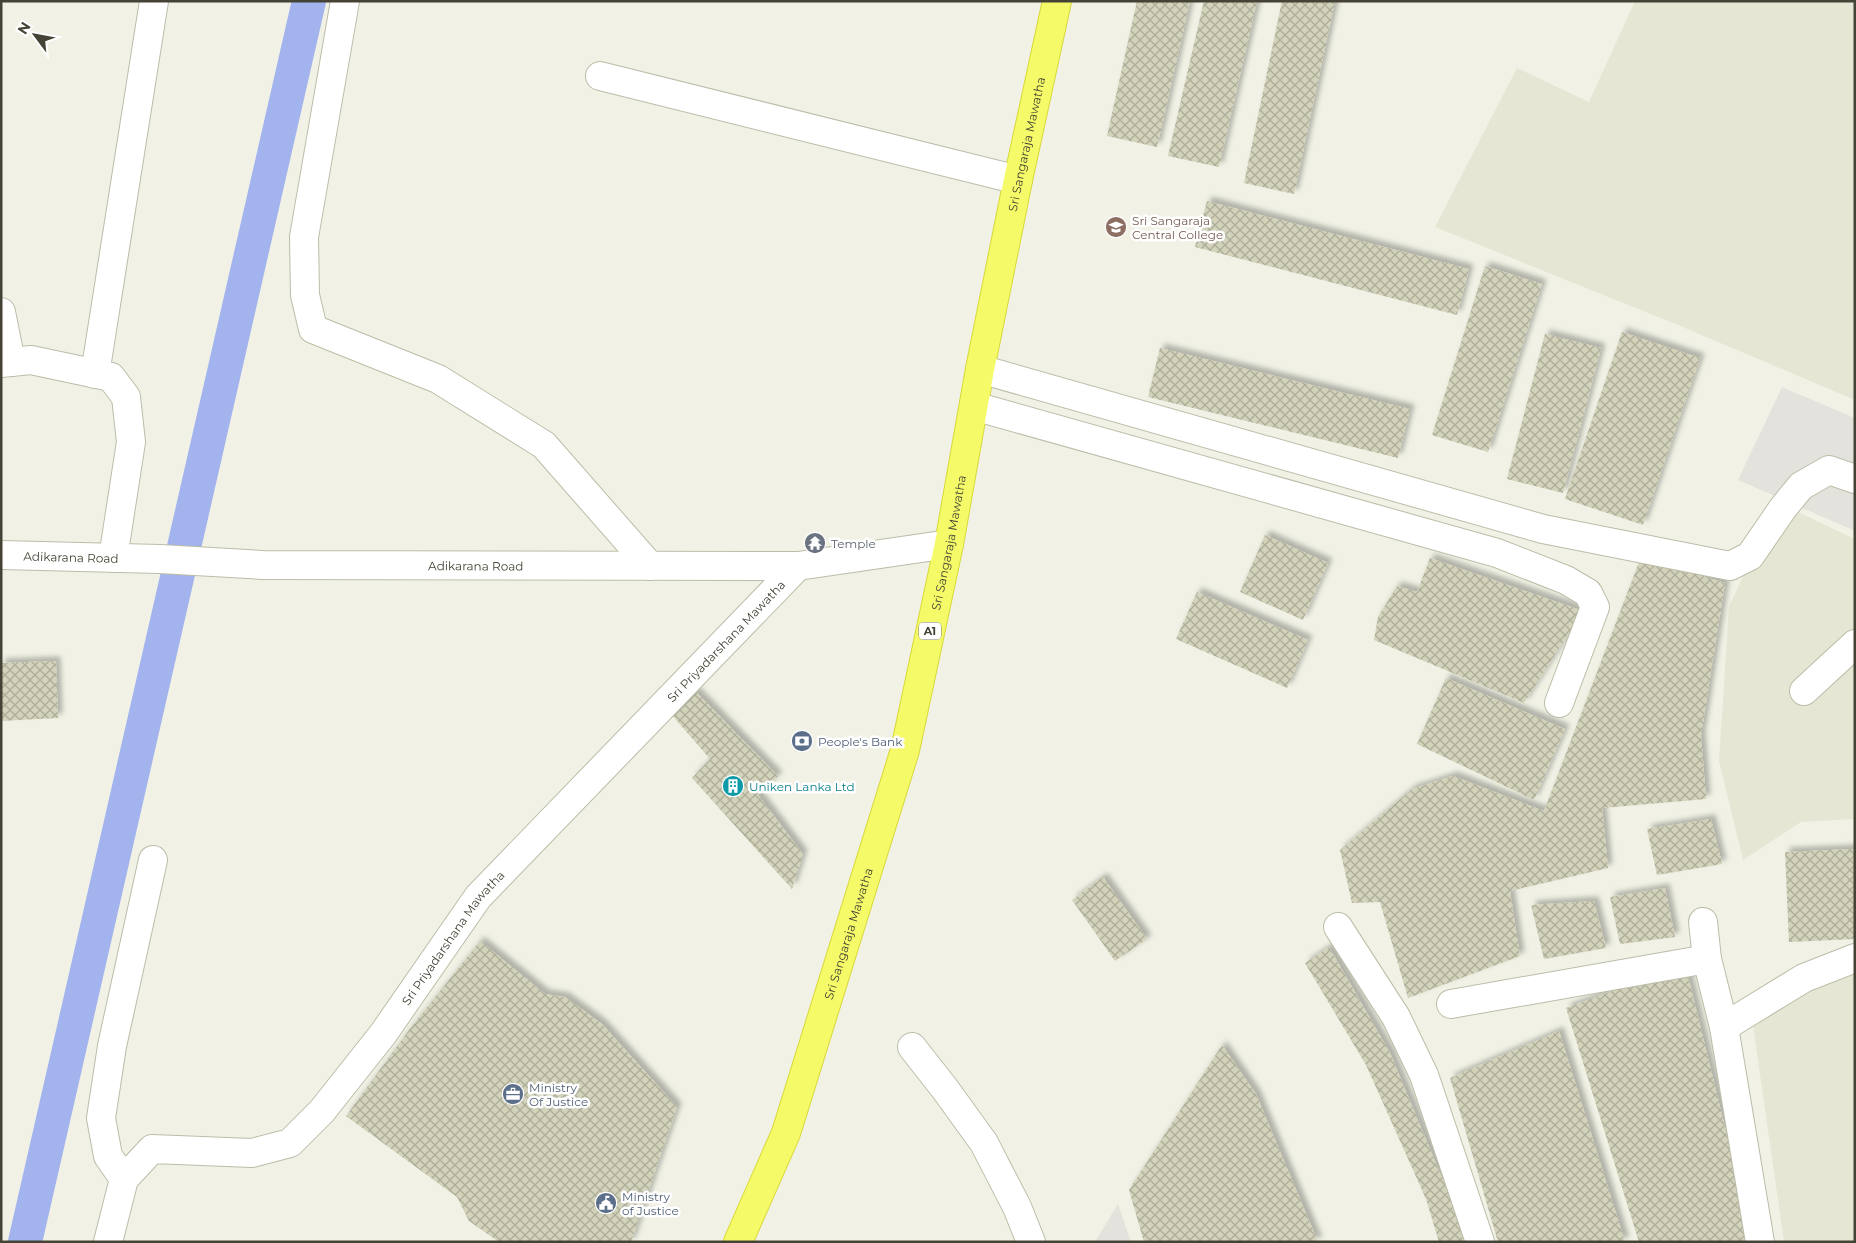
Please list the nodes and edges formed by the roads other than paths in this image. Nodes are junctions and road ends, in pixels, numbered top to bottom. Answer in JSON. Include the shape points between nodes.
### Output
{"nodes":[{"id":1,"x":154,"y":1,"type":"edge"},
{"id":2,"x":345,"y":1,"type":"edge"},
{"id":3,"x":1057,"y":1,"type":"edge"},
{"id":4,"x":600,"y":76,"type":"dead end"},
{"id":5,"x":1018,"y":180,"type":"junction"},
{"id":6,"x":1,"y":312,"type":"edge"},
{"id":7,"x":6,"y":363,"type":"edge"},
{"id":8,"x":980,"y":368,"type":"junction"},
{"id":9,"x":95,"y":374,"type":"junction"},
{"id":10,"x":974,"y":406,"type":"junction"},
{"id":11,"x":1855,"y":479,"type":"edge"},
{"id":12,"x":949,"y":544,"type":"junction"},
{"id":13,"x":1,"y":555,"type":"edge"},
{"id":14,"x":113,"y":558,"type":"junction"},
{"id":15,"x":650,"y":566,"type":"junction"},
{"id":16,"x":798,"y":566,"type":"junction"},
{"id":17,"x":1855,"y":644,"type":"edge"},
{"id":18,"x":1804,"y":691,"type":"dead end"},
{"id":19,"x":1559,"y":703,"type":"dead end"},
{"id":20,"x":153,"y":860,"type":"dead end"},
{"id":21,"x":1703,"y":922,"type":"dead end"},
{"id":22,"x":1338,"y":927,"type":"dead end"},
{"id":23,"x":1855,"y":958,"type":"edge"},
{"id":24,"x":1707,"y":959,"type":"junction"},
{"id":25,"x":1451,"y":1004,"type":"dead end"},
{"id":26,"x":1724,"y":1027,"type":"junction"},
{"id":27,"x":912,"y":1047,"type":"dead end"},
{"id":28,"x":124,"y":1179,"type":"junction"},
{"id":29,"x":108,"y":1242,"type":"edge"},
{"id":30,"x":738,"y":1242,"type":"edge"},
{"id":31,"x":1031,"y":1242,"type":"edge"},
{"id":32,"x":1480,"y":1242,"type":"edge"},
{"id":33,"x":1760,"y":1242,"type":"edge"}],
"edges":[{"from":1,"to":9,"type":"street"},
{"from":2,"to":15,"type":"street","via":[[304,237],[305,295],[313,328],[438,379],[544,445]]},
{"from":3,"to":5,"type":"highway","name":"Sri Sangaraja Mawatha","number":"A1"},
{"from":4,"to":5,"type":"street"},
{"from":5,"to":8,"type":"highway","name":"Sri Sangaraja Mawatha","number":"A1"},
{"from":6,"to":7,"type":"street"},
{"from":7,"to":9,"type":"street","via":[[31,360]]},
{"from":8,"to":10,"type":"highway","name":"Sri Sangaraja Mawatha","number":"A1"},
{"from":8,"to":11,"type":"street","via":[[1543,529],[1730,566],[1750,556],[1802,486],[1829,470]]},
{"from":9,"to":14,"type":"street","via":[[111,377],[126,397],[131,442]]},
{"from":10,"to":12,"type":"highway","name":"Sri Sangaraja Mawatha","number":"A1"},
{"from":10,"to":19,"type":"street","via":[[1497,553],[1566,580],[1588,593],[1594,606]]},
{"from":12,"to":16,"type":"street","name":"Adikarana Road"},
{"from":12,"to":30,"type":"highway","name":"Sri Sangaraja Mawatha","number":"A1","via":[[905,750],[786,1133]]},
{"from":13,"to":14,"type":"street","name":"Adikarana Road"},
{"from":14,"to":15,"type":"street","name":"Adikarana Road","via":[[264,565]]},
{"from":15,"to":16,"type":"street","name":"Adikarana Road"},
{"from":16,"to":28,"type":"street","name":"Sri Priyadarshana Mawatha","via":[[478,897],[383,1034],[322,1111],[290,1144],[252,1154],[152,1149]]},
{"from":17,"to":18,"type":"street"},
{"from":20,"to":28,"type":"street","via":[[112,1046],[101,1118],[108,1156]]},
{"from":21,"to":24,"type":"street"},
{"from":22,"to":32,"type":"street","via":[[1396,1018],[1424,1075]]},
{"from":23,"to":26,"type":"street","via":[[1804,978]]},
{"from":24,"to":25,"type":"street"},
{"from":24,"to":26,"type":"street"},
{"from":26,"to":33,"type":"street"},
{"from":27,"to":31,"type":"street","via":[[984,1143]]},
{"from":28,"to":29,"type":"street","name":"Sri Priyadarshana Mawatha"}]}
